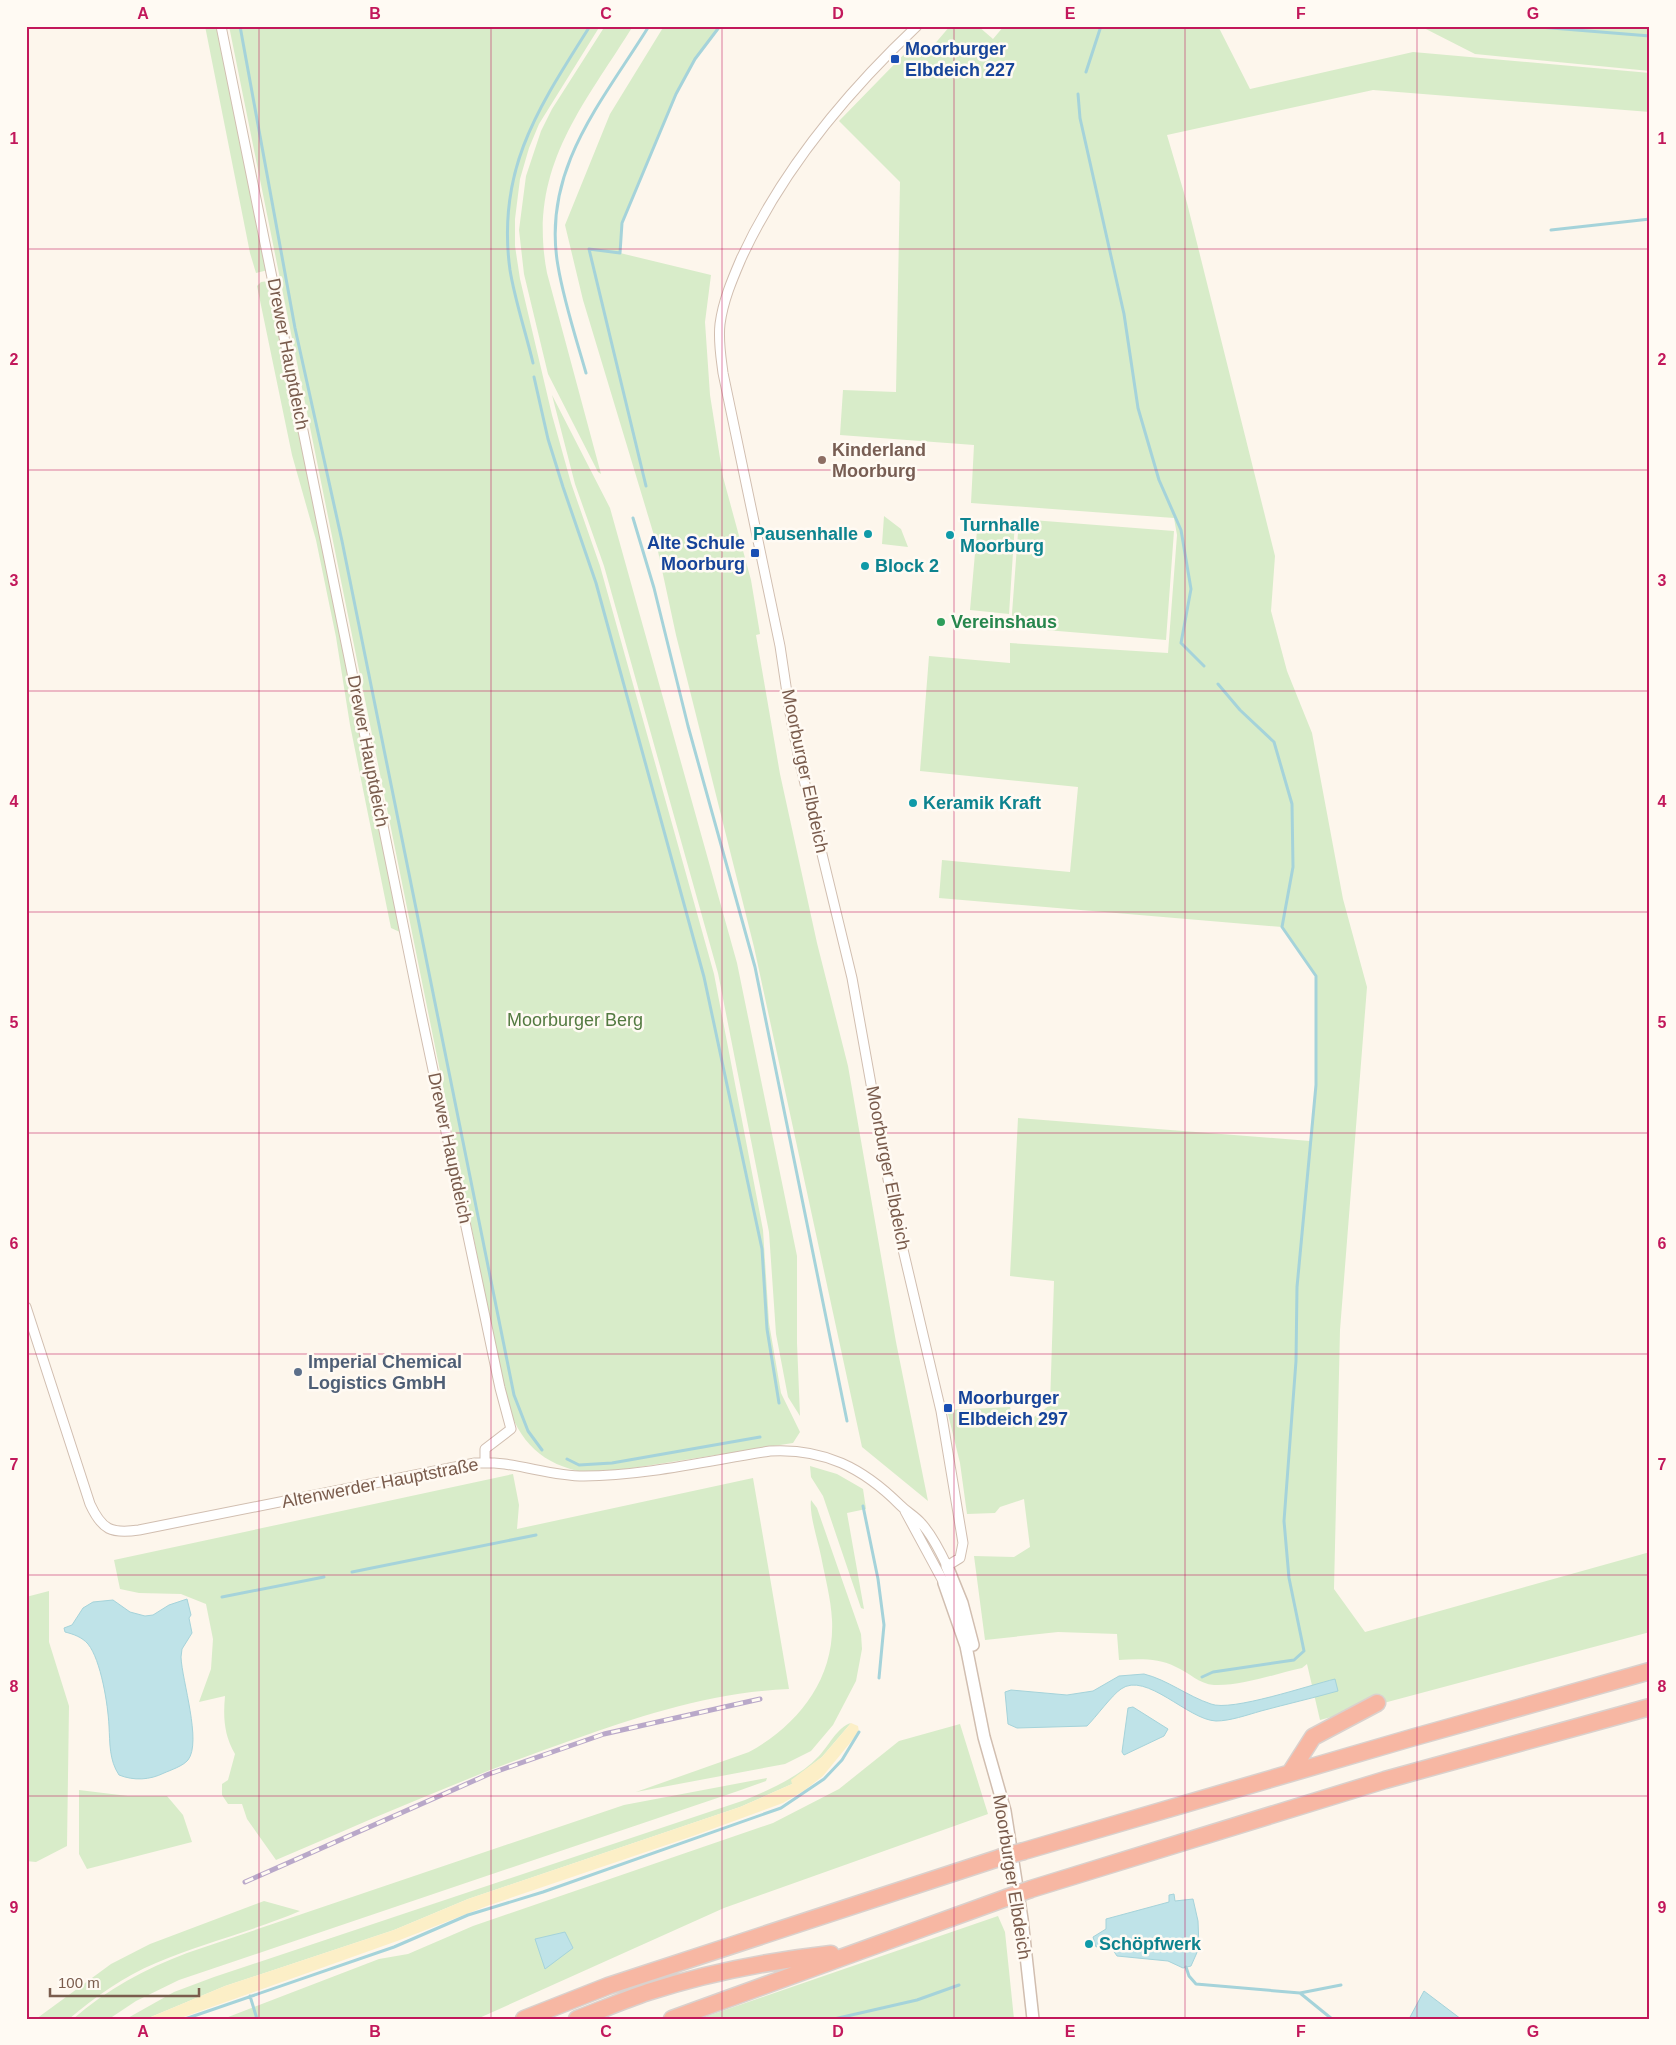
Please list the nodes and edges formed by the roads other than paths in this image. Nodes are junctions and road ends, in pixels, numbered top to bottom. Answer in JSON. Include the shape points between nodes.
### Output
{"nodes":[{"id":1,"x":221,"y":26,"type":"edge"},
{"id":2,"x":917,"y":26,"type":"edge"},
{"id":3,"x":26,"y":1307,"type":"edge"},
{"id":4,"x":485,"y":1463,"type":"junction"},
{"id":5,"x":903,"y":1508,"type":"junction"},
{"id":6,"x":947,"y":1566,"type":"junction"},
{"id":7,"x":944,"y":1583,"type":"junction"},
{"id":8,"x":1650,"y":1671,"type":"edge"},
{"id":9,"x":973,"y":1679,"type":"junction"},
{"id":10,"x":1377,"y":1703,"type":"dead end"},
{"id":11,"x":1650,"y":1707,"type":"edge"},
{"id":12,"x":1290,"y":1773,"type":"junction"},
{"id":13,"x":862,"y":1950,"type":"junction"},
{"id":14,"x":524,"y":2019,"type":"edge"},
{"id":15,"x":577,"y":2019,"type":"edge"},
{"id":16,"x":672,"y":2019,"type":"edge"},
{"id":17,"x":1033,"y":2019,"type":"edge"}],
"edges":[{"from":1,"to":4,"type":"street","name":"Drewer Hauptdeich","via":[[421,1013],[511,1429],[485,1449]]},
{"from":2,"to":6,"type":"street","name":"Moorburger Elbdeich","via":[[797,160],[758,221],[724,304],[719,333],[723,373],[780,646],[794,731],[852,978],[893,1207],[942,1411],[963,1543],[960,1558]]},
{"from":3,"to":4,"type":"street","name":"Altenwerder Hauptstraße","via":[[90,1504],[101,1524],[110,1530],[139,1530]]},
{"from":4,"to":5,"type":"street","name":"Altenwerder Hauptstraße","via":[[520,1466],[553,1474],[593,1476],[770,1451],[804,1452],[866,1474]]},
{"from":5,"to":6,"type":"street","name":"Altenwerder Hauptstraße","via":[[927,1530]]},
{"from":5,"to":7,"type":"street","name":"Altenwerder Hauptstraße"},
{"from":6,"to":7,"type":"street"},
{"from":6,"to":9,"type":"street","name":"Moorburger Elbdeich","via":[[971,1636],[975,1661]]},
{"from":7,"to":9,"type":"street","name":"Moorburger Elbdeich","via":[[960,1626]]},
{"from":8,"to":12,"type":"highway"},
{"from":9,"to":17,"type":"street","name":"Moorburger Elbdeich","via":[[984,1737],[1005,1810]]},
{"from":10,"to":12,"type":"highway","via":[[1313,1737]]},
{"from":11,"to":13,"type":"highway","bridge":true,"via":[[1376,1783],[1031,1889]]},
{"from":12,"to":14,"type":"highway","bridge":true,"via":[[999,1858],[608,1986]]},
{"from":13,"to":15,"type":"highway","via":[[780,1961],[692,1979]]},
{"from":13,"to":16,"type":"highway"}]}
